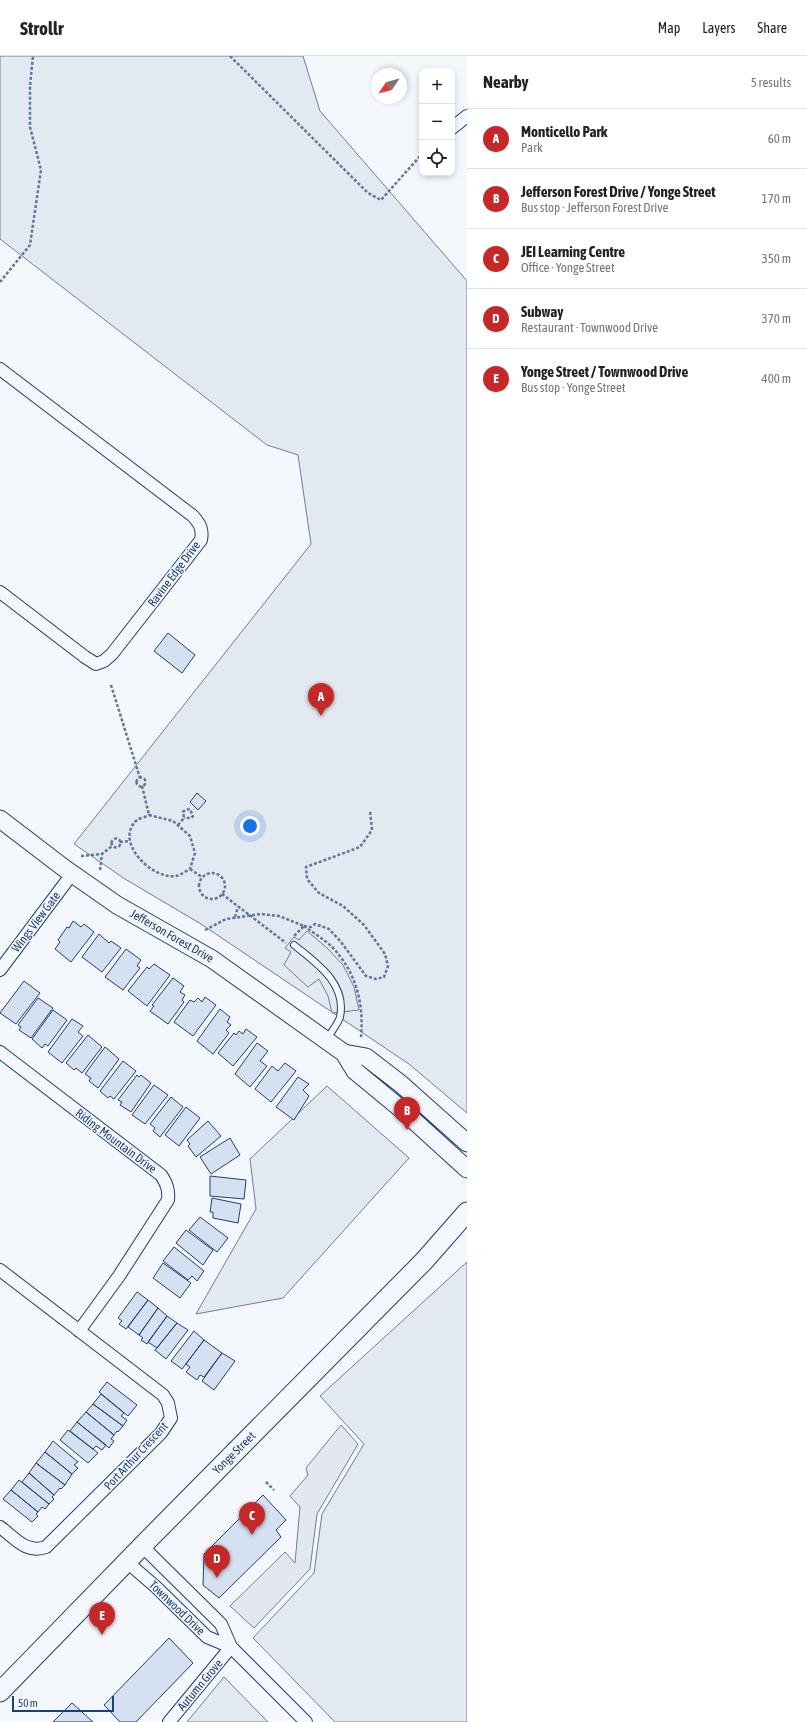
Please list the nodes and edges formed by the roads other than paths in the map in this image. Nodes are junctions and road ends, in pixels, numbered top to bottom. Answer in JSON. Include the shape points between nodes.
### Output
{"nodes":[{"id":1,"x":467,"y":116,"type":"edge"},
{"id":2,"x":455,"y":126,"type":"edge"},
{"id":3,"x":0,"y":369,"type":"edge"},
{"id":4,"x":0,"y":592,"type":"edge"},
{"id":5,"x":0,"y":819,"type":"edge"},
{"id":6,"x":72,"y":874,"type":"junction"},
{"id":7,"x":294,"y":945,"type":"dead end"},
{"id":8,"x":0,"y":970,"type":"edge"},
{"id":9,"x":326,"y":1040,"type":"junction"},
{"id":10,"x":0,"y":1052,"type":"edge"},
{"id":11,"x":344,"y":1053,"type":"junction"},
{"id":12,"x":467,"y":1143,"type":"edge"},
{"id":13,"x":467,"y":1168,"type":"edge"},
{"id":14,"x":467,"y":1212,"type":"edge"},
{"id":15,"x":0,"y":1270,"type":"edge"},
{"id":16,"x":79,"y":1331,"type":"junction"},
{"id":17,"x":0,"y":1527,"type":"edge"},
{"id":18,"x":142,"y":1546,"type":"junction"},
{"id":19,"x":127,"y":1562,"type":"junction"},
{"id":20,"x":231,"y":1647,"type":"junction"},
{"id":21,"x":0,"y":1692,"type":"edge"},
{"id":22,"x":169,"y":1722,"type":"edge"},
{"id":23,"x":306,"y":1722,"type":"edge"}],
"edges":[{"from":1,"to":2,"type":"street"},
{"from":3,"to":4,"type":"street","name":"Ravine Edge Drive","via":[[193,516],[202,532],[201,540],[112,654],[96,664]]},
{"from":5,"to":6,"type":"street","name":"Jefferson Forest Drive"},
{"from":6,"to":8,"type":"street","name":"Wings View Gate"},
{"from":6,"to":9,"type":"street","name":"Jefferson Forest Drive","via":[[117,905],[212,959]]},
{"from":7,"to":9,"type":"lane","via":[[333,980],[339,996],[339,1018]]},
{"from":9,"to":11,"type":"street","name":"Jefferson Forest Drive"},
{"from":10,"to":16,"type":"street","name":"Riding Mountain Drive","via":[[161,1175],[169,1193],[168,1200],[119,1276]]},
{"from":11,"to":12,"type":"street","name":"Jefferson Forest Drive","via":[[366,1057],[401,1084]]},
{"from":11,"to":13,"type":"street","name":"Jefferson Forest Drive","via":[[355,1071]]},
{"from":14,"to":18,"type":"main road","name":"Yonge Street","via":[[424,1261]]},
{"from":15,"to":16,"type":"street"},
{"from":16,"to":17,"type":"street","name":"Port Arthur Crescent","via":[[163,1395],[168,1403],[171,1418],[162,1433],[46,1547],[30,1550]]},
{"from":18,"to":19,"type":"main road","name":"Yonge Street"},
{"from":18,"to":20,"type":"street","name":"Townwood Drive","via":[[221,1624]]},
{"from":19,"to":20,"type":"street","name":"Townwood Drive","via":[[207,1637]]},
{"from":19,"to":21,"type":"main road","name":"Yonge Street"},
{"from":20,"to":22,"type":"street","name":"Autumn Grove"},
{"from":20,"to":23,"type":"street","name":"Townwood Drive"}]}
